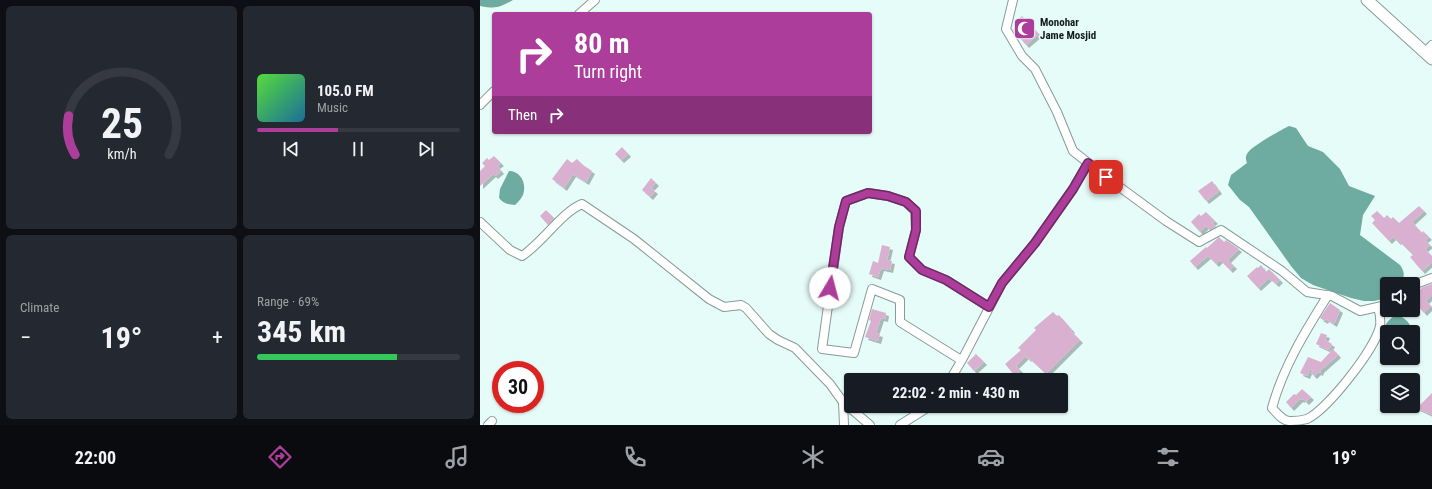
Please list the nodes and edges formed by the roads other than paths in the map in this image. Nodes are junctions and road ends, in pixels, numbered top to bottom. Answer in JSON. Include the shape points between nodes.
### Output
{"nodes":[{"id":1,"x":595,"y":0,"type":"edge"},
{"id":2,"x":1013,"y":0,"type":"edge"},
{"id":3,"x":1367,"y":0,"type":"edge"},
{"id":4,"x":581,"y":12,"type":"edge"},
{"id":5,"x":1430,"y":52,"type":"edge"},
{"id":6,"x":492,"y":93,"type":"edge"},
{"id":7,"x":480,"y":105,"type":"edge"},
{"id":8,"x":1088,"y":163,"type":"junction"},
{"id":9,"x":480,"y":222,"type":"edge"},
{"id":10,"x":1432,"y":278,"type":"edge"},
{"id":11,"x":1420,"y":282,"type":"edge"},
{"id":12,"x":1328,"y":295,"type":"junction"},
{"id":13,"x":989,"y":307,"type":"junction"},
{"id":14,"x":1378,"y":307,"type":"joint"},
{"id":15,"x":961,"y":360,"type":"junction"},
{"id":16,"x":954,"y":373,"type":"edge"},
{"id":17,"x":843,"y":402,"type":"junction"},
{"id":18,"x":919,"y":413,"type":"edge"},
{"id":19,"x":844,"y":425,"type":"edge"},
{"id":20,"x":870,"y":425,"type":"edge"},
{"id":21,"x":900,"y":425,"type":"edge"}],
"edges":[{"from":1,"to":4,"type":"street"},
{"from":2,"to":8,"type":"street","via":[[1006,29],[1022,56],[1035,69],[1073,151]]},
{"from":3,"to":5,"type":"street"},
{"from":6,"to":7,"type":"street"},
{"from":8,"to":12,"type":"street","via":[[1166,221],[1199,242],[1221,230],[1282,270],[1307,292]]},
{"from":8,"to":13,"type":"street","via":[[1040,237],[1002,283]]},
{"from":9,"to":17,"type":"street","via":[[510,250],[522,256],[576,206],[582,204],[634,239],[709,299],[724,307],[746,308],[769,334],[795,348],[830,384]]},
{"from":10,"to":11,"type":"street"},
{"from":12,"to":14,"type":"street","via":[[1360,312]]},
{"from":12,"to":14,"type":"street","via":[[1278,387],[1272,408],[1280,418],[1290,422],[1307,418],[1329,401],[1367,354],[1380,326]]},
{"from":13,"to":15,"type":"street"},
{"from":13,"to":15,"type":"street","via":[[946,280],[922,270],[909,257],[916,230],[916,211],[906,202],[868,193],[846,201],[839,227],[822,349],[854,353],[872,289],[900,300],[900,322]]},
{"from":15,"to":16,"type":"street"},
{"from":17,"to":19,"type":"street"},
{"from":17,"to":20,"type":"street"},
{"from":18,"to":21,"type":"street"}]}
